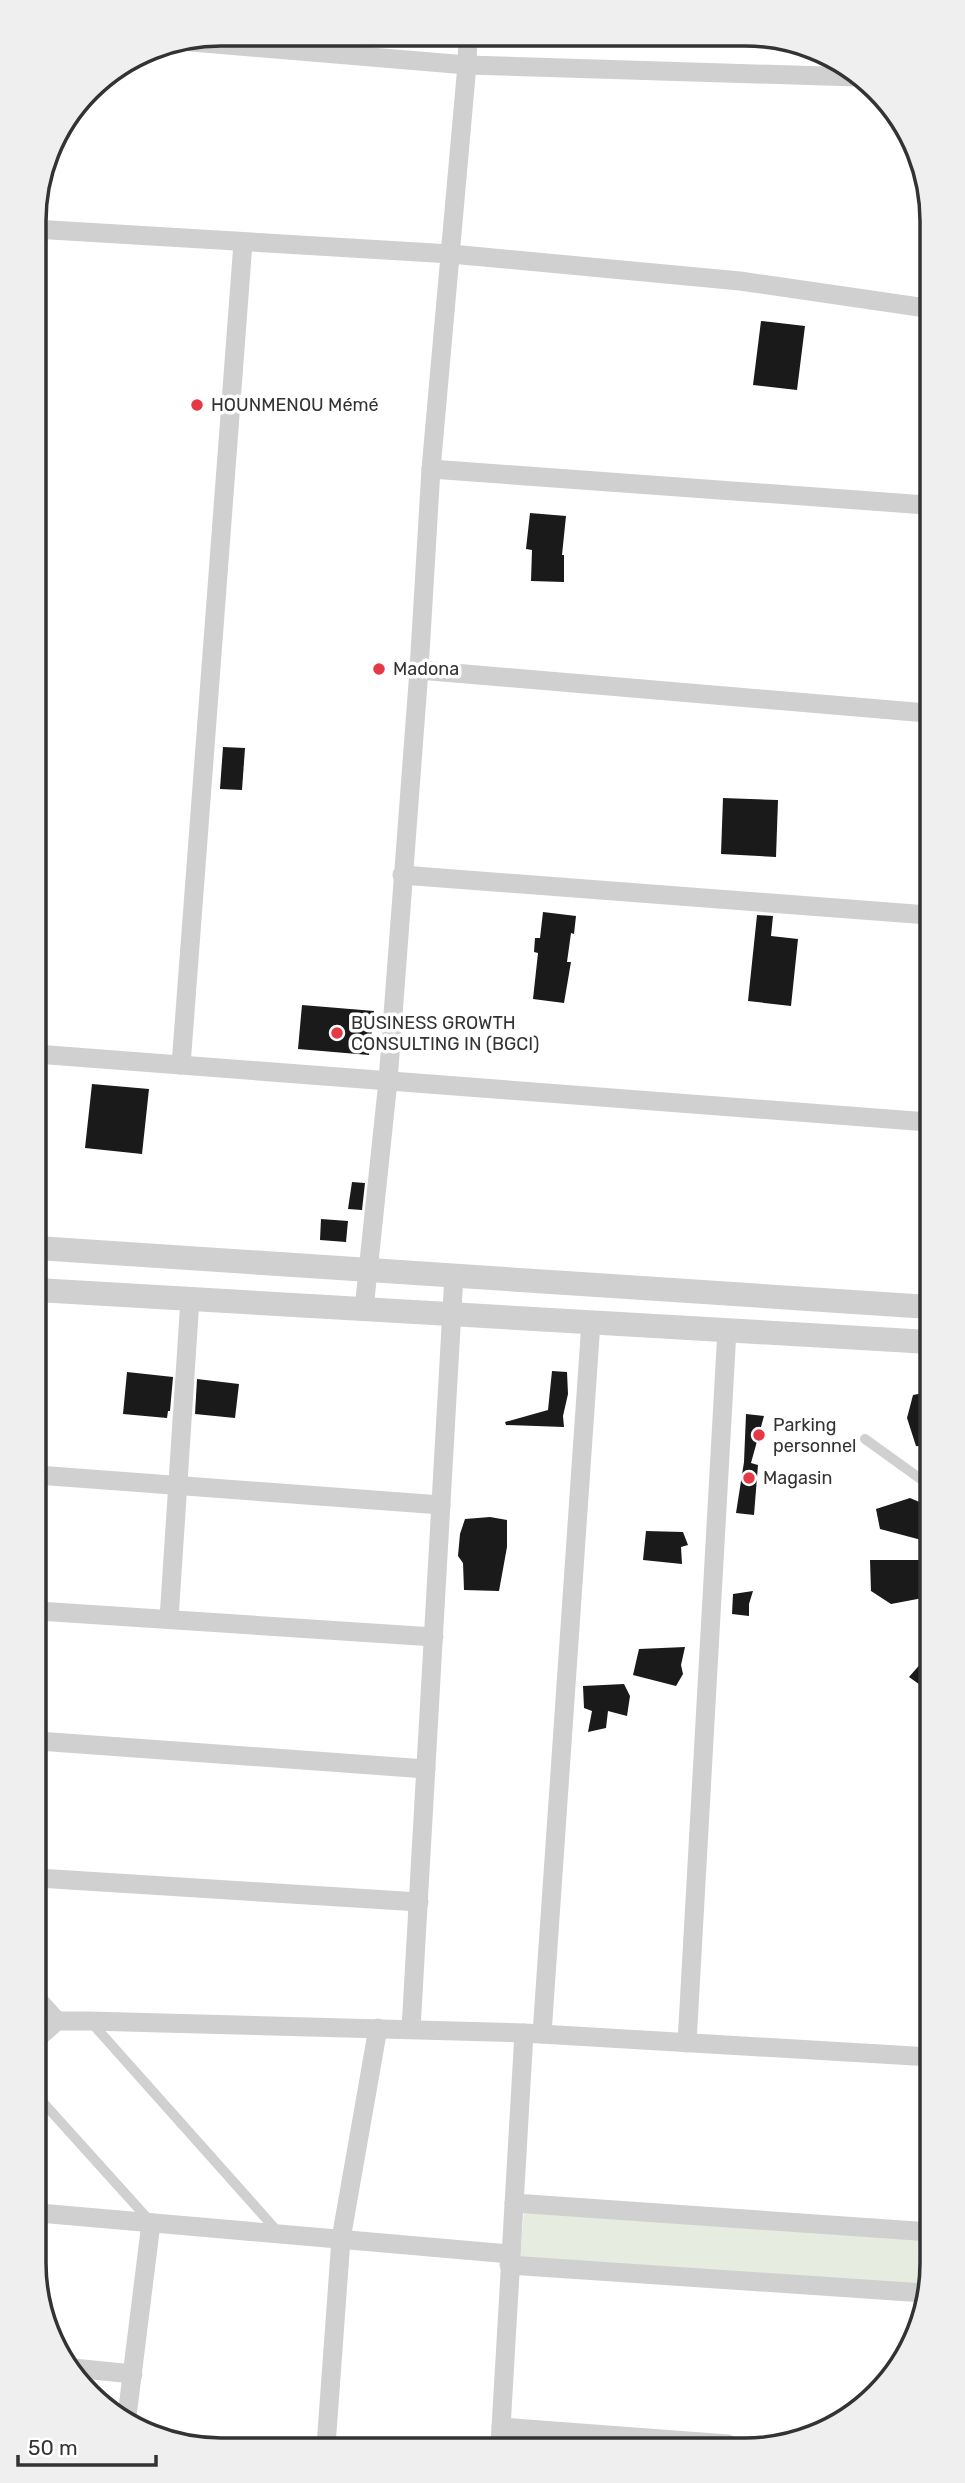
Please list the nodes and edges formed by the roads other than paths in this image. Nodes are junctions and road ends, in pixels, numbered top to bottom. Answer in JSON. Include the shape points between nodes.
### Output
{"nodes":[{"id":1,"x":240,"y":46,"type":"edge"},
{"id":2,"x":468,"y":46,"type":"edge"},
{"id":3,"x":467,"y":65,"type":"junction"},
{"id":4,"x":843,"y":77,"type":"edge"},
{"id":5,"x":46,"y":230,"type":"edge"},
{"id":6,"x":243,"y":243,"type":"junction"},
{"id":7,"x":451,"y":254,"type":"junction"},
{"id":8,"x":920,"y":308,"type":"edge"},
{"id":9,"x":431,"y":469,"type":"junction"},
{"id":10,"x":920,"y":505,"type":"edge"},
{"id":11,"x":419,"y":670,"type":"junction"},
{"id":12,"x":920,"y":712,"type":"edge"},
{"id":13,"x":402,"y":875,"type":"junction"},
{"id":14,"x":920,"y":914,"type":"edge"},
{"id":15,"x":46,"y":1055,"type":"edge"},
{"id":16,"x":181,"y":1065,"type":"junction"},
{"id":17,"x":388,"y":1081,"type":"junction"},
{"id":18,"x":920,"y":1121,"type":"edge"},
{"id":19,"x":46,"y":1249,"type":"edge"},
{"id":20,"x":368,"y":1270,"type":"junction"},
{"id":21,"x":454,"y":1276,"type":"junction"},
{"id":22,"x":46,"y":1294,"type":"edge"},
{"id":23,"x":190,"y":1299,"type":"junction"},
{"id":24,"x":919,"y":1306,"type":"edge"},
{"id":25,"x":364,"y":1309,"type":"junction"},
{"id":26,"x":452,"y":1314,"type":"junction"},
{"id":27,"x":591,"y":1322,"type":"junction"},
{"id":28,"x":727,"y":1330,"type":"junction"},
{"id":29,"x":919,"y":1341,"type":"edge"},
{"id":30,"x":865,"y":1439,"type":"dead end"},
{"id":31,"x":46,"y":1476,"type":"edge"},
{"id":32,"x":919,"y":1478,"type":"edge"},
{"id":33,"x":178,"y":1486,"type":"junction"},
{"id":34,"x":441,"y":1505,"type":"junction"},
{"id":35,"x":46,"y":1611,"type":"edge"},
{"id":36,"x":169,"y":1619,"type":"junction"},
{"id":37,"x":434,"y":1637,"type":"junction"},
{"id":38,"x":46,"y":1742,"type":"edge"},
{"id":39,"x":426,"y":1769,"type":"junction"},
{"id":40,"x":46,"y":1879,"type":"edge"},
{"id":41,"x":419,"y":1902,"type":"junction"},
{"id":42,"x":46,"y":2009,"type":"edge"},
{"id":43,"x":57,"y":2021,"type":"junction"},
{"id":44,"x":89,"y":2021,"type":"junction"},
{"id":45,"x":378,"y":2028,"type":"junction"},
{"id":46,"x":411,"y":2029,"type":"junction"},
{"id":47,"x":46,"y":2031,"type":"edge"},
{"id":48,"x":533,"y":2034,"type":"junction"},
{"id":49,"x":687,"y":2043,"type":"junction"},
{"id":50,"x":919,"y":2056,"type":"edge"},
{"id":51,"x":46,"y":2106,"type":"edge"},
{"id":52,"x":514,"y":2203,"type":"junction"},
{"id":53,"x":46,"y":2214,"type":"edge"},
{"id":54,"x":151,"y":2222,"type":"junction"},
{"id":55,"x":919,"y":2231,"type":"edge"},
{"id":56,"x":279,"y":2234,"type":"junction"},
{"id":57,"x":341,"y":2239,"type":"junction"},
{"id":58,"x":509,"y":2259,"type":"junction"},
{"id":59,"x":917,"y":2292,"type":"edge"},
{"id":60,"x":82,"y":2369,"type":"edge"},
{"id":61,"x":134,"y":2374,"type":"junction"},
{"id":62,"x":128,"y":2411,"type":"edge"},
{"id":63,"x":500,"y":2436,"type":"edge"},
{"id":64,"x":327,"y":2438,"type":"edge"},
{"id":65,"x":560,"y":2438,"type":"edge"}],
"edges":[{"from":1,"to":3,"type":"street"},
{"from":2,"to":3,"type":"street"},
{"from":3,"to":4,"type":"street"},
{"from":3,"to":7,"type":"street"},
{"from":5,"to":6,"type":"street"},
{"from":6,"to":7,"type":"street"},
{"from":6,"to":16,"type":"street"},
{"from":7,"to":8,"type":"street","via":[[740,281]]},
{"from":7,"to":9,"type":"street"},
{"from":9,"to":10,"type":"street"},
{"from":9,"to":11,"type":"street"},
{"from":11,"to":12,"type":"street"},
{"from":11,"to":13,"type":"street"},
{"from":13,"to":14,"type":"street"},
{"from":13,"to":17,"type":"street"},
{"from":15,"to":16,"type":"street"},
{"from":16,"to":17,"type":"street"},
{"from":17,"to":18,"type":"street"},
{"from":17,"to":20,"type":"street"},
{"from":19,"to":20,"type":"street"},
{"from":20,"to":21,"type":"street"},
{"from":20,"to":25,"type":"street"},
{"from":21,"to":24,"type":"street"},
{"from":21,"to":26,"type":"street"},
{"from":22,"to":23,"type":"street"},
{"from":23,"to":25,"type":"street"},
{"from":23,"to":33,"type":"street"},
{"from":25,"to":26,"type":"street"},
{"from":26,"to":27,"type":"street"},
{"from":26,"to":34,"type":"street"},
{"from":27,"to":28,"type":"street"},
{"from":27,"to":48,"type":"street"},
{"from":28,"to":29,"type":"street"},
{"from":28,"to":49,"type":"street"},
{"from":30,"to":32,"type":"lane"},
{"from":31,"to":33,"type":"street"},
{"from":33,"to":34,"type":"street"},
{"from":33,"to":36,"type":"street"},
{"from":34,"to":37,"type":"street"},
{"from":35,"to":36,"type":"street"},
{"from":36,"to":37,"type":"street"},
{"from":37,"to":39,"type":"street"},
{"from":38,"to":39,"type":"street"},
{"from":39,"to":41,"type":"street"},
{"from":40,"to":41,"type":"street"},
{"from":41,"to":46,"type":"street"},
{"from":42,"to":43,"type":"street"},
{"from":43,"to":44,"type":"street"},
{"from":43,"to":47,"type":"street"},
{"from":44,"to":45,"type":"street"},
{"from":44,"to":56,"type":"lane"},
{"from":45,"to":46,"type":"street"},
{"from":45,"to":57,"type":"street"},
{"from":46,"to":48,"type":"street"},
{"from":48,"to":49,"type":"street"},
{"from":48,"to":52,"type":"street"},
{"from":49,"to":50,"type":"street"},
{"from":51,"to":54,"type":"lane"},
{"from":52,"to":55,"type":"street"},
{"from":52,"to":58,"type":"street"},
{"from":53,"to":54,"type":"street"},
{"from":54,"to":56,"type":"street"},
{"from":54,"to":61,"type":"street"},
{"from":56,"to":57,"type":"street"},
{"from":57,"to":58,"type":"street"},
{"from":57,"to":64,"type":"street"},
{"from":58,"to":59,"type":"street"},
{"from":58,"to":63,"type":"street"},
{"from":60,"to":61,"type":"street"},
{"from":61,"to":62,"type":"street"},
{"from":63,"to":65,"type":"street"}]}
